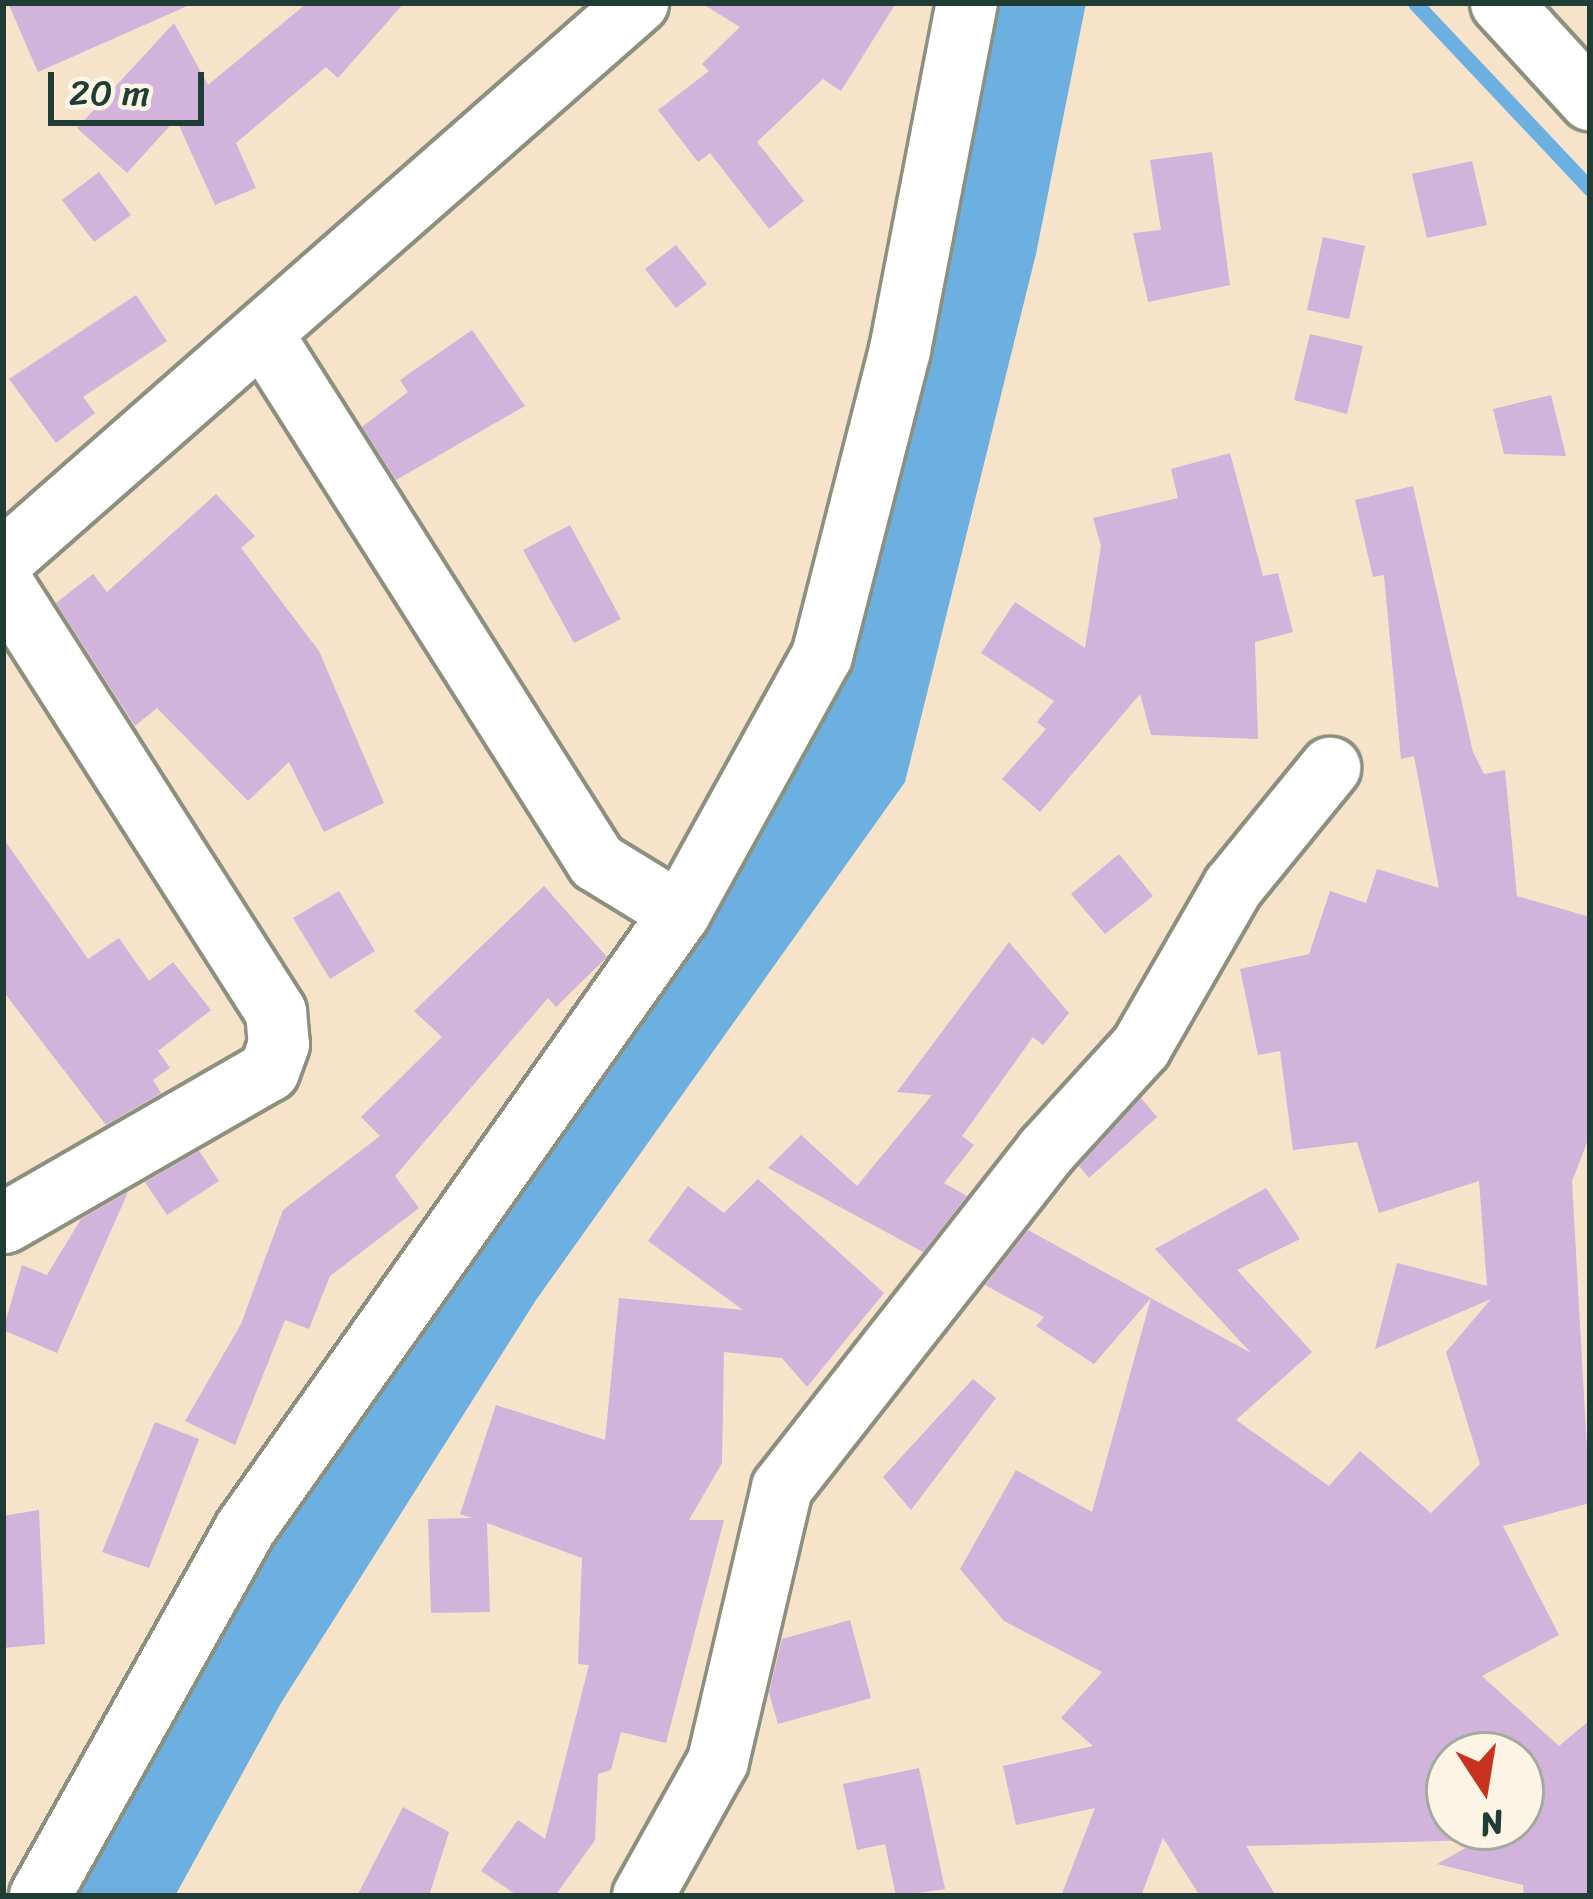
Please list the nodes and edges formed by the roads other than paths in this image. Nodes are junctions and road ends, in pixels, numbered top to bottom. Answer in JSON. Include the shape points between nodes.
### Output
{"nodes":[{"id":1,"x":638,"y":3,"type":"edge"},
{"id":2,"x":967,"y":3,"type":"edge"},
{"id":3,"x":1501,"y":3,"type":"edge"},
{"id":4,"x":1590,"y":100,"type":"edge"},
{"id":5,"x":262,"y":332,"type":"junction"},
{"id":6,"x":3,"y":560,"type":"edge"},
{"id":7,"x":3,"y":584,"type":"edge"},
{"id":8,"x":1330,"y":768,"type":"dead end"},
{"id":9,"x":680,"y":913,"type":"junction"},
{"id":10,"x":5,"y":1223,"type":"edge"},
{"id":11,"x":40,"y":1896,"type":"edge"},
{"id":12,"x":643,"y":1896,"type":"edge"}],
"edges":[{"from":1,"to":5,"type":"street"},
{"from":2,"to":9,"type":"street","via":[[900,350],[822,656]]},
{"from":3,"to":4,"type":"street"},
{"from":5,"to":6,"type":"street"},
{"from":5,"to":9,"type":"street","via":[[597,862]]},
{"from":7,"to":10,"type":"street","via":[[275,1012],[279,1044],[268,1070]]},
{"from":8,"to":12,"type":"street","via":[[1233,887],[1141,1047],[1046,1150],[782,1488],[718,1761]]},
{"from":9,"to":11,"type":"street","via":[[244,1529]]}]}
